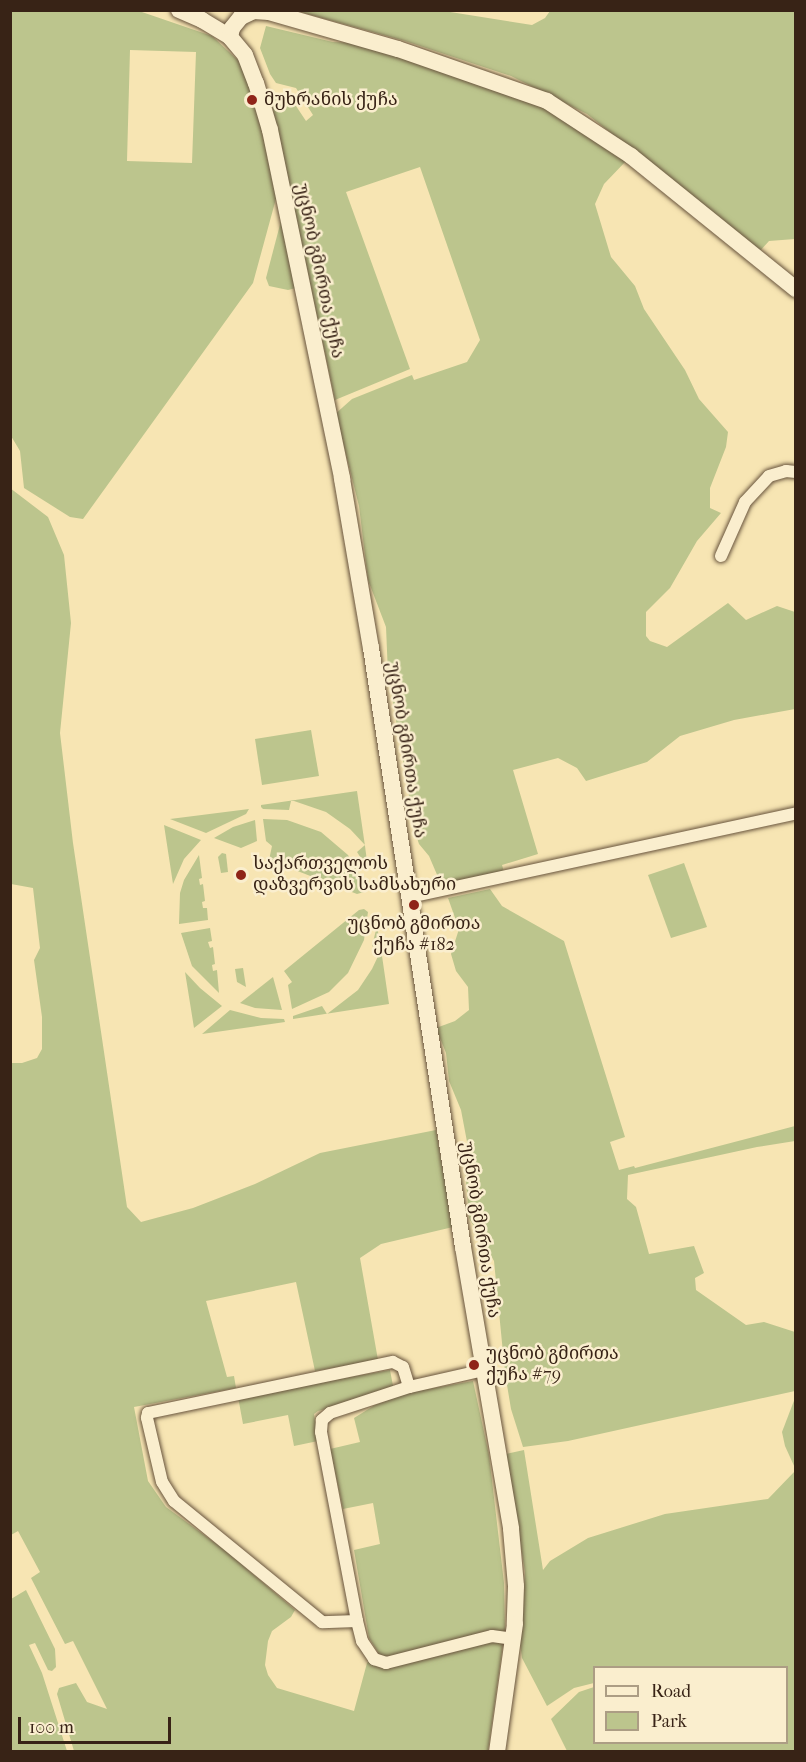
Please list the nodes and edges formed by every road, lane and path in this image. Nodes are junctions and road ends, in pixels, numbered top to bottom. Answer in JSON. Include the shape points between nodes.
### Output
{"nodes":[{"id":1,"x":178,"y":10,"type":"edge"},
{"id":2,"x":261,"y":11,"type":"edge"},
{"id":3,"x":230,"y":37,"type":"junction"},
{"id":4,"x":795,"y":289,"type":"edge"},
{"id":5,"x":795,"y":472,"type":"edge"},
{"id":6,"x":721,"y":556,"type":"dead end"},
{"id":7,"x":795,"y":813,"type":"edge"},
{"id":8,"x":409,"y":897,"type":"junction"},
{"id":9,"x":484,"y":1370,"type":"junction"},
{"id":10,"x":409,"y":1388,"type":"junction"},
{"id":11,"x":357,"y":1621,"type":"junction"},
{"id":12,"x":514,"y":1639,"type":"junction"},
{"id":13,"x":497,"y":1752,"type":"edge"}],
"edges":[{"from":1,"to":3,"type":"main road","name":"უცნობ გმირთა ქუჩა"},
{"from":2,"to":3,"type":"main road","via":[[241,17]]},
{"from":2,"to":4,"type":"main road","via":[[399,49],[547,101],[631,156]]},
{"from":3,"to":8,"type":"main road","name":"უცნობ გმირთა ქუჩა","via":[[245,55],[270,130],[354,543]]},
{"from":5,"to":6,"type":"street","via":[[769,476],[745,502]]},
{"from":7,"to":8,"type":"street"},
{"from":8,"to":9,"type":"main road","name":"უცნობ გმირთა ქუჩა"},
{"from":9,"to":10,"type":"street"},
{"from":9,"to":12,"type":"main road","name":"უცნობ გმირთა ქუჩა","via":[[511,1529],[516,1586]]},
{"from":10,"to":11,"type":"street","via":[[330,1413],[321,1425]]},
{"from":10,"to":11,"type":"street","via":[[403,1367],[393,1362],[148,1413],[162,1482],[174,1501],[322,1622]]},
{"from":11,"to":12,"type":"street","via":[[362,1641],[374,1659],[386,1663],[492,1636]]},
{"from":12,"to":13,"type":"main road","name":"უცნობ გმირთა ქუჩა"}]}
